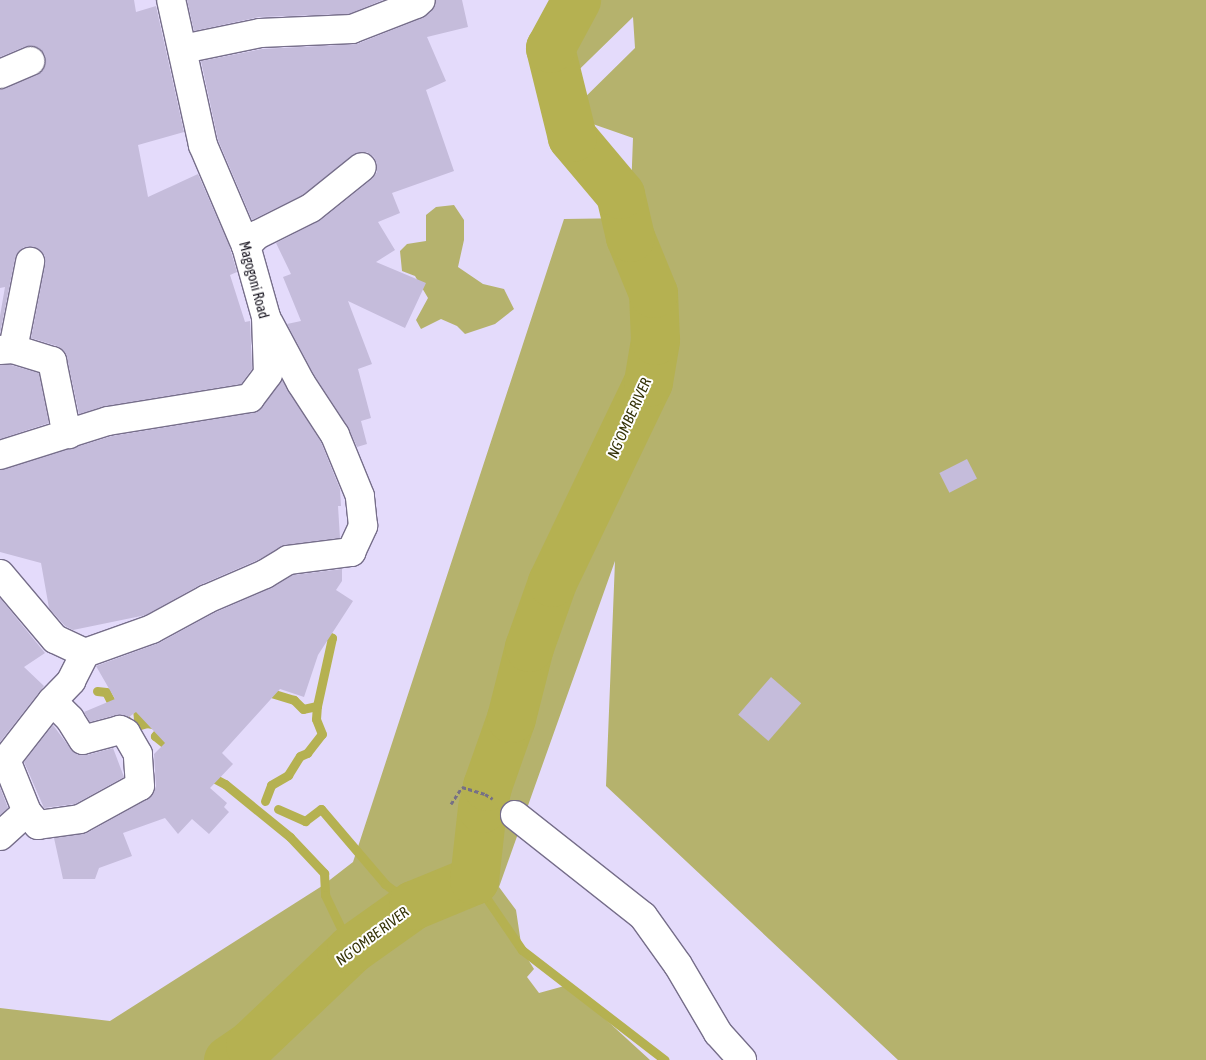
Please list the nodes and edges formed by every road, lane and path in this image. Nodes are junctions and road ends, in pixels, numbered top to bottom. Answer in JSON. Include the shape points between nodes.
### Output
{"nodes":[{"id":1,"x":170,"y":0,"type":"edge"},
{"id":2,"x":421,"y":0,"type":"edge"},
{"id":3,"x":182,"y":50,"type":"junction"},
{"id":4,"x":30,"y":61,"type":"dead end"},
{"id":5,"x":0,"y":74,"type":"edge"},
{"id":6,"x":362,"y":167,"type":"dead end"},
{"id":7,"x":246,"y":246,"type":"junction"},
{"id":8,"x":30,"y":262,"type":"dead end"},
{"id":9,"x":266,"y":317,"type":"junction"},
{"id":10,"x":6,"y":349,"type":"edge"},
{"id":11,"x":69,"y":434,"type":"junction"},
{"id":12,"x":0,"y":455,"type":"edge"},
{"id":13,"x":0,"y":574,"type":"edge"},
{"id":14,"x":85,"y":653,"type":"junction"},
{"id":15,"x":52,"y":701,"type":"junction"},
{"id":16,"x":3,"y":761,"type":"edge"},
{"id":17,"x":451,"y":804,"type":"dead end"},
{"id":18,"x":26,"y":812,"type":"junction"},
{"id":19,"x":515,"y":815,"type":"joint"},
{"id":20,"x":0,"y":836,"type":"edge"},
{"id":21,"x":742,"y":1060,"type":"edge"}],
"edges":[{"from":1,"to":3,"type":"street","name":"Magogoni Road"},
{"from":2,"to":3,"type":"street","via":[[352,29],[260,33]]},
{"from":3,"to":7,"type":"street","name":"Magogoni Road","via":[[203,145]]},
{"from":4,"to":5,"type":"street"},
{"from":6,"to":7,"type":"street","via":[[312,208],[257,235]]},
{"from":7,"to":9,"type":"street","name":"Magogoni Road"},
{"from":8,"to":10,"type":"street"},
{"from":9,"to":11,"type":"street","name":"Magogoni Road","via":[[268,374],[250,398],[108,421]]},
{"from":9,"to":14,"type":"street","via":[[301,383],[335,435],[360,496],[363,526],[351,552],[288,560],[152,629]]},
{"from":10,"to":11,"type":"street","via":[[52,361]]},
{"from":11,"to":12,"type":"street","name":"Magogoni Road"},
{"from":13,"to":14,"type":"street","via":[[55,639]]},
{"from":14,"to":15,"type":"street","via":[[71,680]]},
{"from":15,"to":16,"type":"street"},
{"from":15,"to":18,"type":"street","via":[[70,719],[83,740],[120,730],[126,733],[138,754],[140,786],[80,819],[38,825]]},
{"from":16,"to":18,"type":"street"},
{"from":17,"to":19,"type":"path","via":[[462,787],[485,794]]},
{"from":18,"to":20,"type":"street"},
{"from":19,"to":21,"type":"street","via":[[643,916],[718,1033]]}]}
